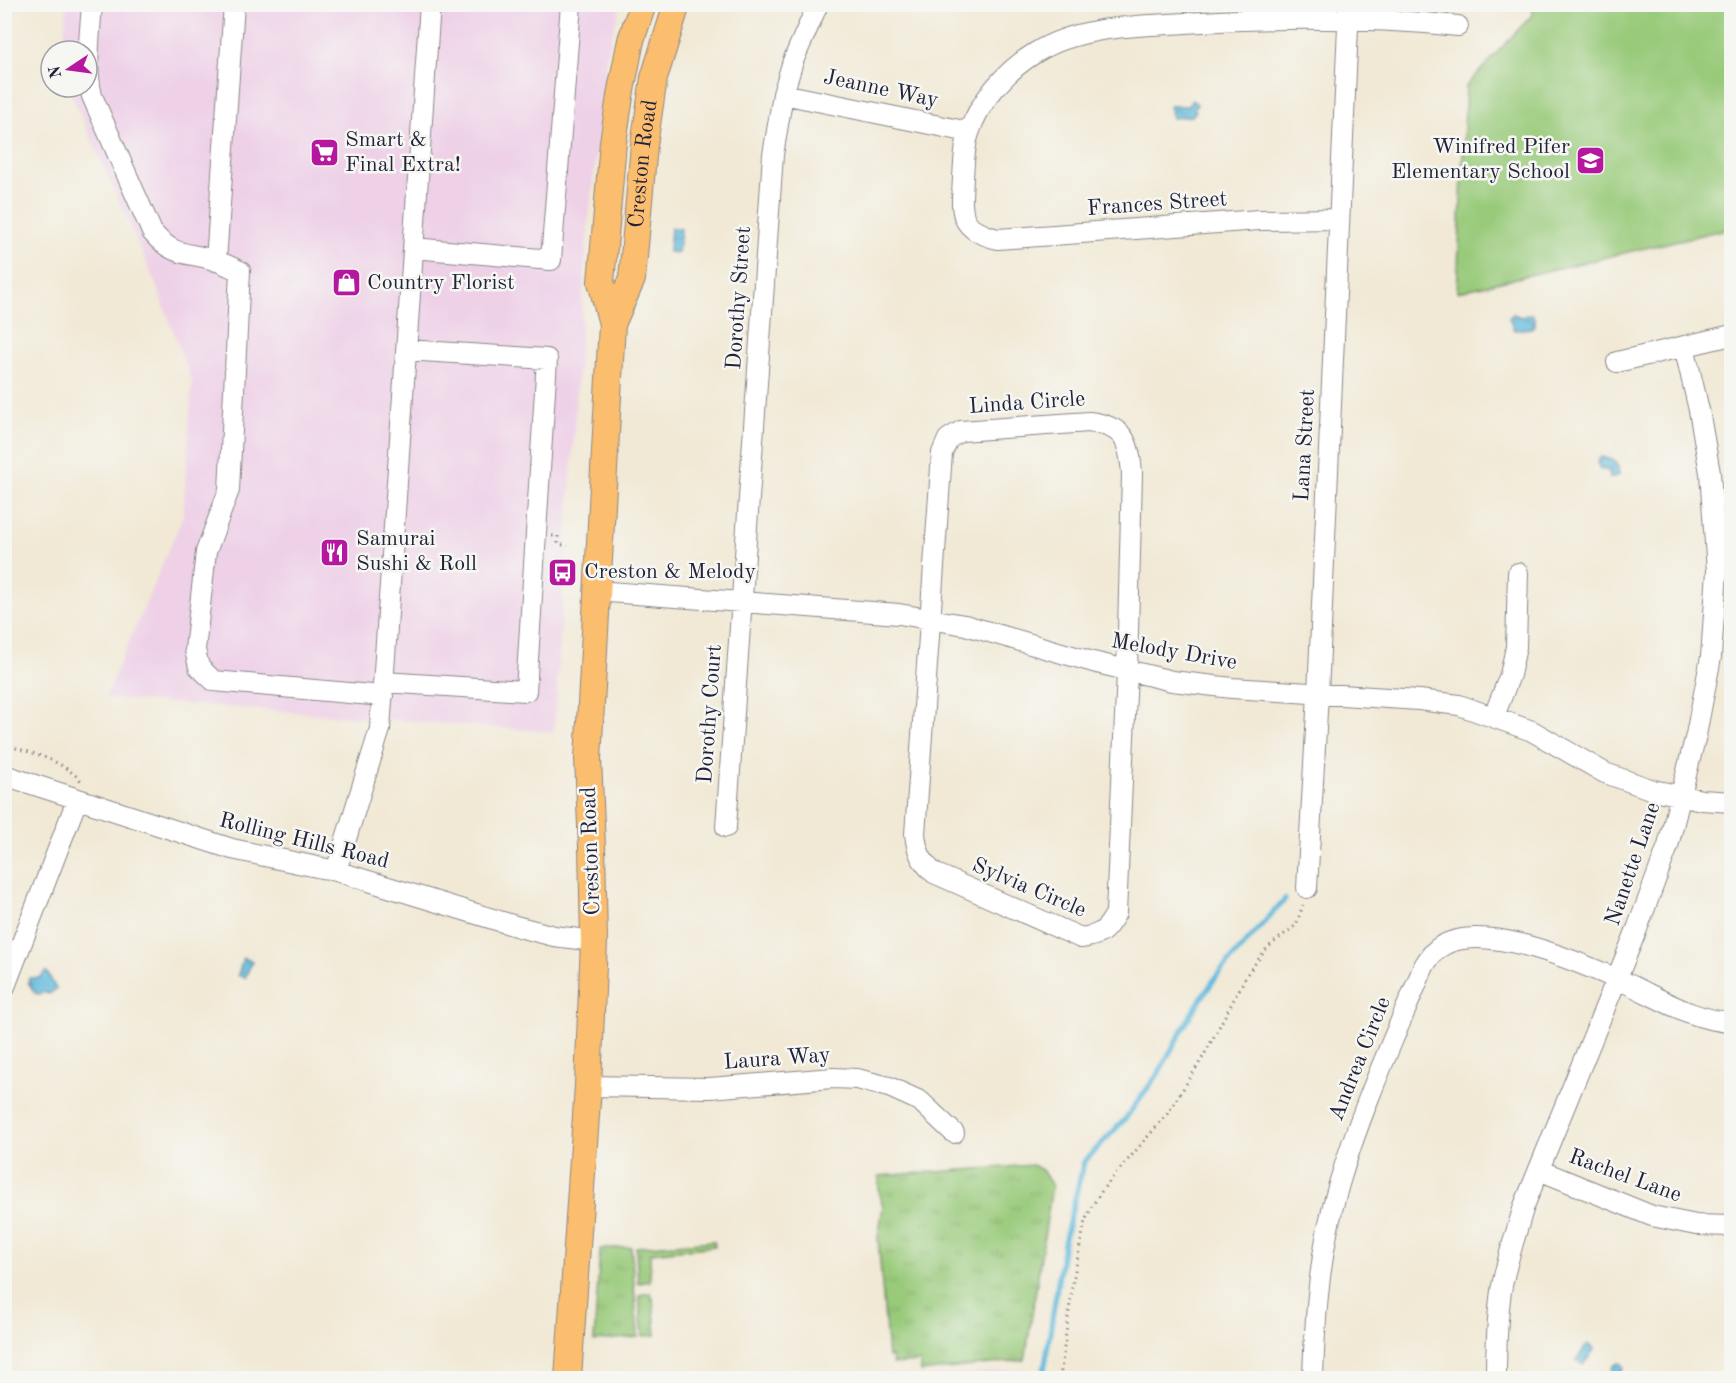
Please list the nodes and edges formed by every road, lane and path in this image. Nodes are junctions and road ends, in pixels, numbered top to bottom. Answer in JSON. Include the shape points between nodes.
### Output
{"nodes":[{"id":1,"x":92,"y":4,"type":"edge"},
{"id":2,"x":234,"y":4,"type":"edge"},
{"id":3,"x":430,"y":4,"type":"edge"},
{"id":4,"x":571,"y":4,"type":"edge"},
{"id":5,"x":643,"y":4,"type":"edge"},
{"id":6,"x":677,"y":4,"type":"edge"},
{"id":7,"x":818,"y":4,"type":"edge"},
{"id":8,"x":1348,"y":11,"type":"edge"},
{"id":9,"x":1458,"y":26,"type":"dead end"},
{"id":10,"x":783,"y":94,"type":"junction"},
{"id":11,"x":969,"y":132,"type":"junction"},
{"id":12,"x":1339,"y":219,"type":"junction"},
{"id":13,"x":413,"y":248,"type":"junction"},
{"id":14,"x":216,"y":261,"type":"junction"},
{"id":15,"x":612,"y":324,"type":"junction"},
{"id":16,"x":1731,"y":335,"type":"edge"},
{"id":17,"x":1684,"y":346,"type":"junction"},
{"id":18,"x":406,"y":350,"type":"junction"},
{"id":19,"x":1617,"y":362,"type":"dead end"},
{"id":20,"x":1723,"y":531,"type":"edge"},
{"id":21,"x":1518,"y":573,"type":"dead end"},
{"id":22,"x":596,"y":591,"type":"junction"},
{"id":23,"x":742,"y":603,"type":"junction"},
{"id":24,"x":929,"y":618,"type":"junction"},
{"id":25,"x":1127,"y":672,"type":"junction"},
{"id":26,"x":383,"y":689,"type":"junction"},
{"id":27,"x":1318,"y":694,"type":"junction"},
{"id":28,"x":1494,"y":716,"type":"junction"},
{"id":29,"x":4,"y":745,"type":"edge"},
{"id":30,"x":4,"y":776,"type":"edge"},
{"id":31,"x":82,"y":793,"type":"junction"},
{"id":32,"x":1681,"y":797,"type":"junction"},
{"id":33,"x":1731,"y":802,"type":"edge"},
{"id":34,"x":726,"y":827,"type":"dead end"},
{"id":35,"x":336,"y":871,"type":"junction"},
{"id":36,"x":1307,"y":888,"type":"joint"},
{"id":37,"x":594,"y":941,"type":"junction"},
{"id":38,"x":1616,"y":979,"type":"junction"},
{"id":39,"x":4,"y":989,"type":"edge"},
{"id":40,"x":1731,"y":1022,"type":"edge"},
{"id":41,"x":588,"y":1086,"type":"junction"},
{"id":42,"x":954,"y":1132,"type":"dead end"},
{"id":43,"x":1539,"y":1170,"type":"junction"},
{"id":44,"x":1731,"y":1226,"type":"edge"},
{"id":45,"x":568,"y":1378,"type":"edge"},
{"id":46,"x":1060,"y":1378,"type":"edge"},
{"id":47,"x":1313,"y":1378,"type":"edge"},
{"id":48,"x":1496,"y":1378,"type":"edge"}],
"edges":[{"from":1,"to":14,"type":"street","via":[[88,80],[92,96],[152,232],[162,245],[176,252]]},
{"from":2,"to":14,"type":"street"},
{"from":3,"to":13,"type":"street"},
{"from":4,"to":13,"type":"street","via":[[552,260]]},
{"from":5,"to":15,"type":"main road","name":"Creston Road","via":[[621,90],[613,142],[601,282]]},
{"from":6,"to":15,"type":"main road","name":"Creston Road","via":[[654,78],[632,279]]},
{"from":7,"to":10,"type":"street","name":"Dorothy Street"},
{"from":8,"to":9,"type":"street"},
{"from":8,"to":11,"type":"street","via":[[1124,27],[1060,40],[1013,70],[990,96]]},
{"from":8,"to":12,"type":"street","name":"Lana Street"},
{"from":10,"to":11,"type":"street","name":"Jeanne Way"},
{"from":10,"to":23,"type":"street","name":"Dorothy Street","via":[[772,155]]},
{"from":11,"to":12,"type":"street","name":"Frances Street","via":[[962,208],[966,222],[980,234],[998,239],[1259,220]]},
{"from":12,"to":27,"type":"street","name":"Lana Street"},
{"from":13,"to":18,"type":"street"},
{"from":14,"to":26,"type":"street","via":[[240,271],[229,490],[206,552],[195,650],[199,667],[214,681]]},
{"from":15,"to":22,"type":"main road","name":"Creston Road"},
{"from":16,"to":17,"type":"street"},
{"from":17,"to":19,"type":"street"},
{"from":17,"to":20,"type":"street","name":"Nanette Lane"},
{"from":18,"to":26,"type":"street"},
{"from":18,"to":26,"type":"street","via":[[547,359],[526,691]]},
{"from":20,"to":32,"type":"street","name":"Nanette Lane","via":[[1711,657]]},
{"from":21,"to":28,"type":"street","via":[[1516,647]]},
{"from":22,"to":23,"type":"street","name":"Melody Drive"},
{"from":22,"to":37,"type":"main road","name":"Creston Road","via":[[588,759]]},
{"from":23,"to":24,"type":"street","name":"Melody Drive","via":[[871,610]]},
{"from":23,"to":34,"type":"street","name":"Dorothy Court"},
{"from":24,"to":25,"type":"street","name":"Melody Drive","via":[[999,633]]},
{"from":24,"to":25,"type":"street","name":"Linda Circle","via":[[939,472],[948,439],[961,431],[979,429],[1105,424],[1126,441],[1132,473]]},
{"from":24,"to":25,"type":"street","name":"Sylvia Circle","via":[[915,834],[922,862],[934,873],[1081,938],[1096,936],[1108,928],[1116,913]]},
{"from":25,"to":27,"type":"street","name":"Melody Drive","via":[[1182,682]]},
{"from":26,"to":35,"type":"street","via":[[380,729]]},
{"from":27,"to":28,"type":"street","name":"Melody Drive","via":[[1419,700],[1459,705]]},
{"from":27,"to":36,"type":"street","name":"Lana Street"},
{"from":28,"to":32,"type":"street","name":"Melody Drive","via":[[1532,731],[1605,772]]},
{"from":29,"to":31,"type":"path","via":[[72,771]]},
{"from":30,"to":31,"type":"street","name":"Rolling Hills Road"},
{"from":31,"to":35,"type":"street","name":"Rolling Hills Road","via":[[232,849]]},
{"from":31,"to":39,"type":"street"},
{"from":32,"to":33,"type":"street","name":"Melody Drive"},
{"from":32,"to":38,"type":"street","name":"Nanette Lane","via":[[1668,846]]},
{"from":35,"to":37,"type":"street","name":"Rolling Hills Road","via":[[519,927]]},
{"from":36,"to":46,"type":"path","via":[[1296,925],[1267,948],[1248,973],[1168,1113],[1092,1206],[1085,1221],[1073,1281]]},
{"from":37,"to":41,"type":"main road","name":"Creston Road"},
{"from":38,"to":40,"type":"street","name":"Andrea Circle","via":[[1704,1017]]},
{"from":38,"to":43,"type":"street","name":"Nanette Lane"},
{"from":38,"to":47,"type":"street","name":"Andrea Circle","via":[[1515,942],[1468,938],[1435,951],[1424,966],[1338,1185],[1323,1256]]},
{"from":41,"to":42,"type":"street","name":"Laura Way","via":[[710,1088],[857,1079],[890,1087],[920,1101]]},
{"from":41,"to":45,"type":"main road","name":"Creston Road"},
{"from":43,"to":44,"type":"street","name":"Rachel Lane","via":[[1652,1216],[1696,1225]]},
{"from":43,"to":48,"type":"street","name":"Nanette Lane","via":[[1524,1206],[1501,1291]]}]}
